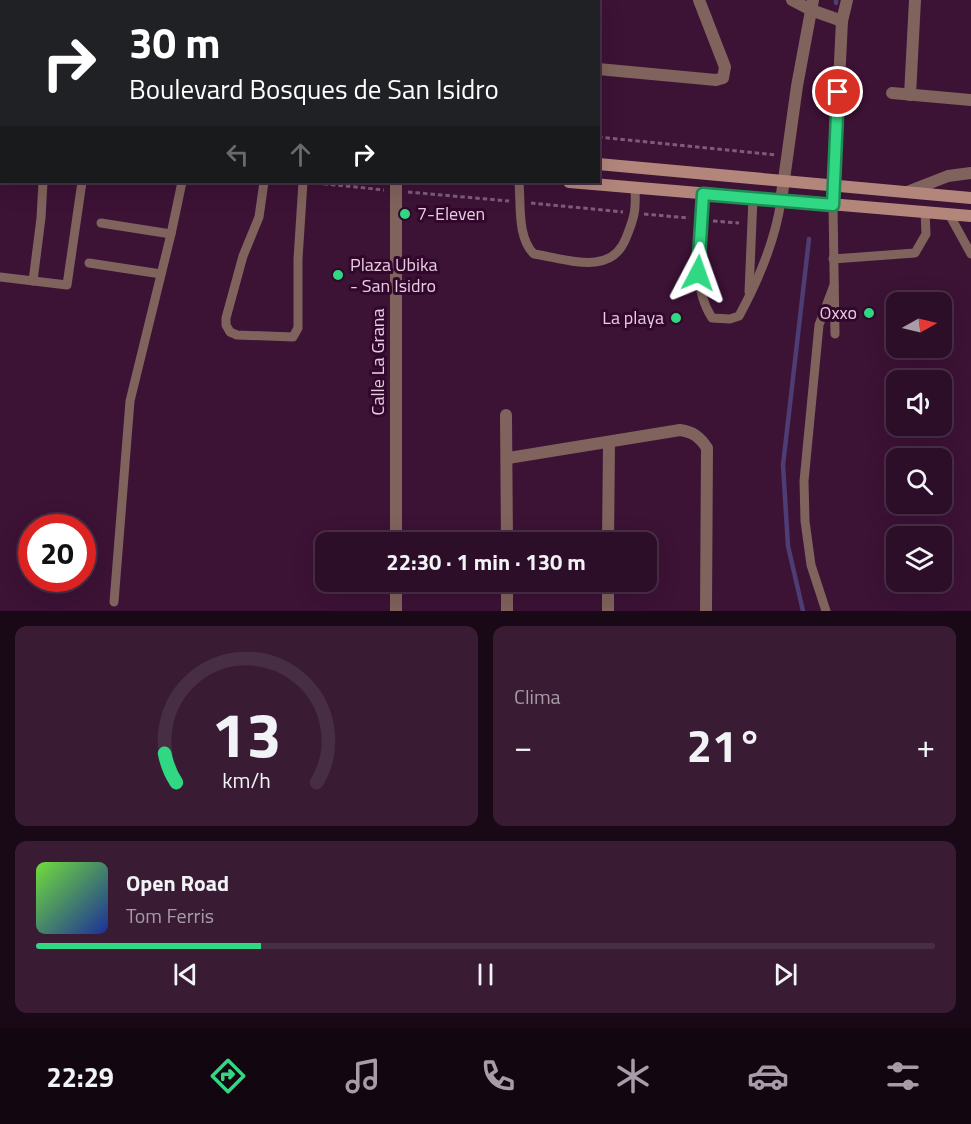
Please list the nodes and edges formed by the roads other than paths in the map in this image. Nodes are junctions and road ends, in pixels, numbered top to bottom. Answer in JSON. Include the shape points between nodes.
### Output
{"nodes":[{"id":1,"x":699,"y":0,"type":"edge"},
{"id":2,"x":792,"y":0,"type":"edge"},
{"id":3,"x":847,"y":0,"type":"edge"},
{"id":4,"x":915,"y":0,"type":"edge"},
{"id":5,"x":812,"y":5,"type":"edge"},
{"id":6,"x":842,"y":21,"type":"junction"},
{"id":7,"x":600,"y":69,"type":"edge"},
{"id":8,"x":892,"y":93,"type":"dead end"},
{"id":9,"x":910,"y":95,"type":"junction"},
{"id":10,"x":971,"y":100,"type":"edge"},
{"id":11,"x":600,"y":164,"type":"edge"},
{"id":12,"x":971,"y":173,"type":"edge"},
{"id":13,"x":782,"y":181,"type":"junction"},
{"id":14,"x":43,"y":183,"type":"edge"},
{"id":15,"x":82,"y":183,"type":"edge"},
{"id":16,"x":182,"y":183,"type":"edge"},
{"id":17,"x":264,"y":183,"type":"edge"},
{"id":18,"x":303,"y":183,"type":"edge"},
{"id":19,"x":519,"y":183,"type":"edge"},
{"id":20,"x":582,"y":183,"type":"edge"},
{"id":21,"x":396,"y":186,"type":"edge"},
{"id":22,"x":834,"y":186,"type":"junction"},
{"id":23,"x":634,"y":187,"type":"junction"},
{"id":24,"x":907,"y":192,"type":"junction"},
{"id":25,"x":703,"y":194,"type":"junction"},
{"id":26,"x":753,"y":198,"type":"junction"},
{"id":27,"x":971,"y":198,"type":"edge"},
{"id":28,"x":781,"y":201,"type":"junction"},
{"id":29,"x":833,"y":205,"type":"junction"},
{"id":30,"x":925,"y":211,"type":"junction"},
{"id":31,"x":949,"y":214,"type":"junction"},
{"id":32,"x":971,"y":216,"type":"edge"},
{"id":33,"x":101,"y":224,"type":"dead end"},
{"id":34,"x":171,"y":234,"type":"junction"},
{"id":35,"x":971,"y":254,"type":"edge"},
{"id":36,"x":833,"y":259,"type":"junction"},
{"id":37,"x":89,"y":263,"type":"dead end"},
{"id":38,"x":161,"y":274,"type":"junction"},
{"id":39,"x":0,"y":277,"type":"edge"},
{"id":40,"x":33,"y":281,"type":"junction"},
{"id":41,"x":834,"y":285,"type":"junction"},
{"id":42,"x":748,"y":299,"type":"junction"},
{"id":43,"x":835,"y":334,"type":"dead end"},
{"id":44,"x":506,"y":415,"type":"dead end"},
{"id":45,"x":609,"y":442,"type":"junction"},
{"id":46,"x":508,"y":458,"type":"junction"},
{"id":47,"x":396,"y":532,"type":"edge"},
{"id":48,"x":507,"y":532,"type":"edge"},
{"id":49,"x":608,"y":532,"type":"edge"},
{"id":50,"x":396,"y":592,"type":"edge"},
{"id":51,"x":507,"y":592,"type":"edge"},
{"id":52,"x":608,"y":592,"type":"edge"},
{"id":53,"x":114,"y":602,"type":"dead end"},
{"id":54,"x":396,"y":611,"type":"edge"},
{"id":55,"x":507,"y":611,"type":"edge"},
{"id":56,"x":608,"y":611,"type":"edge"},
{"id":57,"x":706,"y":611,"type":"edge"},
{"id":58,"x":826,"y":611,"type":"edge"}],
"edges":[{"from":1,"to":7,"type":"street","via":[[724,67],[723,78]]},
{"from":2,"to":5,"type":"street"},
{"from":3,"to":6,"type":"street"},
{"from":4,"to":9,"type":"street"},
{"from":5,"to":6,"type":"street"},
{"from":5,"to":13,"type":"street"},
{"from":6,"to":22,"type":"street"},
{"from":8,"to":9,"type":"street"},
{"from":9,"to":10,"type":"street"},
{"from":11,"to":13,"type":"main road"},
{"from":12,"to":24,"type":"street","via":[[948,176]]},
{"from":13,"to":22,"type":"main road"},
{"from":13,"to":28,"type":"street"},
{"from":14,"to":40,"type":"lane"},
{"from":15,"to":40,"type":"lane","via":[[67,285]]},
{"from":16,"to":34,"type":"lane"},
{"from":17,"to":18,"type":"lane","via":[[259,217],[243,256],[226,318],[226,326],[237,335],[296,334]]},
{"from":19,"to":23,"type":"lane","via":[[528,249],[534,254],[584,262],[604,262],[616,256],[636,213]]},
{"from":20,"to":23,"type":"main road"},
{"from":21,"to":47,"type":"street","name":"Calle La Grana"},
{"from":22,"to":24,"type":"main road"},
{"from":22,"to":29,"type":"street"},
{"from":23,"to":25,"type":"main road"},
{"from":24,"to":27,"type":"main road"},
{"from":25,"to":26,"type":"main road"},
{"from":25,"to":42,"type":"lane","via":[[698,273],[704,304],[712,318],[730,319],[739,316]]},
{"from":26,"to":28,"type":"main road"},
{"from":26,"to":42,"type":"lane"},
{"from":28,"to":29,"type":"main road"},
{"from":28,"to":42,"type":"lane","via":[[778,224]]},
{"from":29,"to":30,"type":"main road"},
{"from":29,"to":36,"type":"lane"},
{"from":30,"to":31,"type":"main road"},
{"from":30,"to":36,"type":"lane","via":[[926,234],[915,253]]},
{"from":31,"to":32,"type":"main road"},
{"from":31,"to":35,"type":"lane"},
{"from":33,"to":34,"type":"lane"},
{"from":34,"to":38,"type":"lane"},
{"from":36,"to":41,"type":"lane"},
{"from":37,"to":38,"type":"lane"},
{"from":38,"to":53,"type":"lane","via":[[130,401]]},
{"from":39,"to":40,"type":"lane"},
{"from":41,"to":43,"type":"lane"},
{"from":41,"to":58,"type":"lane","via":[[819,325],[804,481],[811,565]]},
{"from":44,"to":46,"type":"street"},
{"from":45,"to":46,"type":"street"},
{"from":45,"to":49,"type":"street"},
{"from":45,"to":57,"type":"street","via":[[680,430],[694,434],[707,448]]},
{"from":46,"to":48,"type":"street"},
{"from":50,"to":54,"type":"street"},
{"from":51,"to":55,"type":"street"},
{"from":52,"to":56,"type":"street"}]}
